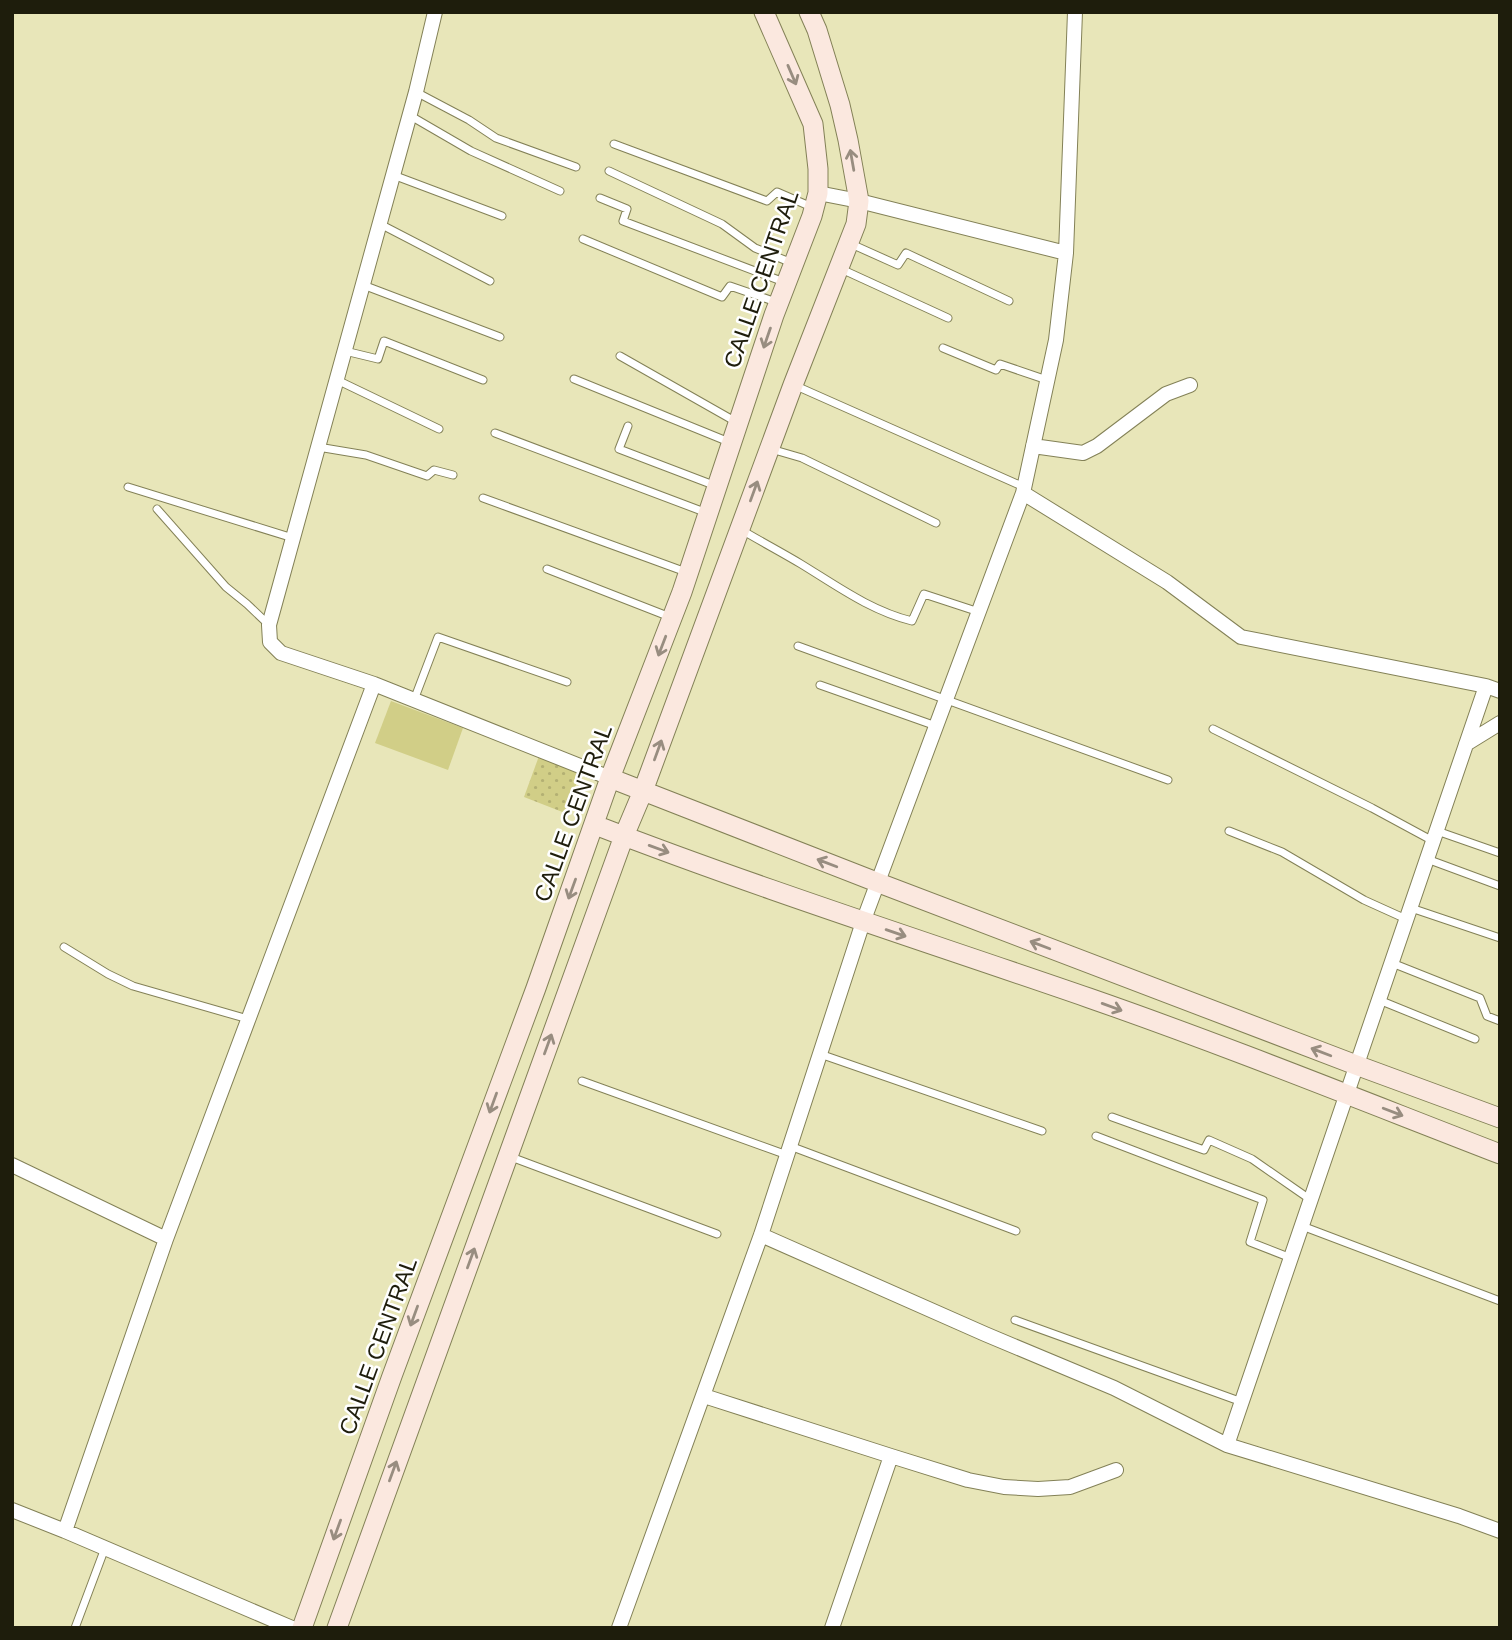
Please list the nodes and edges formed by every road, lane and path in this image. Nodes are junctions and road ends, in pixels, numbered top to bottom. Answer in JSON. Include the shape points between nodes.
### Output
{"nodes":[{"id":1,"x":435,"y":12,"type":"edge"},
{"id":2,"x":764,"y":12,"type":"edge"},
{"id":3,"x":809,"y":12,"type":"edge"},
{"id":4,"x":1075,"y":12,"type":"edge"},
{"id":5,"x":416,"y":92,"type":"junction"},
{"id":6,"x":410,"y":115,"type":"junction"},
{"id":7,"x":614,"y":144,"type":"dead end"},
{"id":8,"x":576,"y":166,"type":"dead end"},
{"id":9,"x":609,"y":171,"type":"dead end"},
{"id":10,"x":393,"y":176,"type":"junction"},
{"id":11,"x":560,"y":191,"type":"dead end"},
{"id":12,"x":600,"y":198,"type":"dead end"},
{"id":13,"x":816,"y":200,"type":"junction"},
{"id":14,"x":859,"y":201,"type":"junction"},
{"id":15,"x":502,"y":216,"type":"dead end"},
{"id":16,"x":380,"y":224,"type":"junction"},
{"id":17,"x":583,"y":239,"type":"dead end"},
{"id":18,"x":848,"y":243,"type":"junction"},
{"id":19,"x":1066,"y":253,"type":"junction"},
{"id":20,"x":794,"y":264,"type":"junction"},
{"id":21,"x":838,"y":268,"type":"junction"},
{"id":22,"x":491,"y":281,"type":"dead end"},
{"id":23,"x":787,"y":283,"type":"junction"},
{"id":24,"x":363,"y":285,"type":"junction"},
{"id":25,"x":1009,"y":301,"type":"dead end"},
{"id":26,"x":779,"y":303,"type":"junction"},
{"id":27,"x":948,"y":318,"type":"dead end"},
{"id":28,"x":500,"y":338,"type":"dead end"},
{"id":29,"x":943,"y":348,"type":"dead end"},
{"id":30,"x":345,"y":351,"type":"junction"},
{"id":31,"x":620,"y":356,"type":"dead end"},
{"id":32,"x":574,"y":379,"type":"dead end"},
{"id":33,"x":337,"y":380,"type":"junction"},
{"id":34,"x":483,"y":380,"type":"dead end"},
{"id":35,"x":1047,"y":380,"type":"junction"},
{"id":36,"x":793,"y":385,"type":"junction"},
{"id":37,"x":1190,"y":385,"type":"dead end"},
{"id":38,"x":738,"y":423,"type":"junction"},
{"id":39,"x":628,"y":426,"type":"dead end"},
{"id":40,"x":439,"y":429,"type":"dead end"},
{"id":41,"x":495,"y":433,"type":"dead end"},
{"id":42,"x":732,"y":443,"type":"junction"},
{"id":43,"x":1033,"y":446,"type":"junction"},
{"id":44,"x":318,"y":447,"type":"junction"},
{"id":45,"x":769,"y":449,"type":"junction"},
{"id":46,"x":453,"y":475,"type":"dead end"},
{"id":47,"x":717,"y":486,"type":"junction"},
{"id":48,"x":128,"y":487,"type":"dead end"},
{"id":49,"x":1023,"y":490,"type":"junction"},
{"id":50,"x":483,"y":498,"type":"dead end"},
{"id":51,"x":157,"y":509,"type":"dead end"},
{"id":52,"x":708,"y":514,"type":"junction"},
{"id":53,"x":936,"y":523,"type":"dead end"},
{"id":54,"x":739,"y":529,"type":"junction"},
{"id":55,"x":293,"y":537,"type":"junction"},
{"id":56,"x":547,"y":569,"type":"dead end"},
{"id":57,"x":688,"y":572,"type":"junction"},
{"id":58,"x":682,"y":592,"type":"junction"},
{"id":59,"x":712,"y":602,"type":"junction"},
{"id":60,"x":979,"y":612,"type":"junction"},
{"id":61,"x":672,"y":617,"type":"junction"},
{"id":62,"x":268,"y":625,"type":"junction"},
{"id":63,"x":798,"y":646,"type":"dead end"},
{"id":64,"x":567,"y":682,"type":"dead end"},
{"id":65,"x":374,"y":684,"type":"junction"},
{"id":66,"x":820,"y":685,"type":"dead end"},
{"id":67,"x":1493,"y":689,"type":"edge"},
{"id":68,"x":946,"y":699,"type":"junction"},
{"id":69,"x":414,"y":700,"type":"junction"},
{"id":70,"x":1500,"y":723,"type":"edge"},
{"id":71,"x":936,"y":726,"type":"junction"},
{"id":72,"x":1213,"y":729,"type":"dead end"},
{"id":73,"x":1466,"y":744,"type":"junction"},
{"id":74,"x":610,"y":778,"type":"junction"},
{"id":75,"x":1168,"y":780,"type":"dead end"},
{"id":76,"x":643,"y":791,"type":"junction"},
{"id":77,"x":595,"y":825,"type":"junction"},
{"id":78,"x":1229,"y":831,"type":"dead end"},
{"id":79,"x":624,"y":836,"type":"junction"},
{"id":80,"x":1435,"y":836,"type":"junction"},
{"id":81,"x":1500,"y":853,"type":"edge"},
{"id":82,"x":1427,"y":859,"type":"junction"},
{"id":83,"x":878,"y":883,"type":"junction"},
{"id":84,"x":1500,"y":886,"type":"edge"},
{"id":85,"x":1408,"y":914,"type":"junction"},
{"id":86,"x":863,"y":922,"type":"junction"},
{"id":87,"x":1500,"y":938,"type":"edge"},
{"id":88,"x":64,"y":947,"type":"dead end"},
{"id":89,"x":1391,"y":963,"type":"junction"},
{"id":90,"x":1379,"y":1000,"type":"junction"},
{"id":91,"x":248,"y":1019,"type":"junction"},
{"id":92,"x":1500,"y":1021,"type":"edge"},
{"id":93,"x":1475,"y":1039,"type":"dead end"},
{"id":94,"x":820,"y":1054,"type":"junction"},
{"id":95,"x":1356,"y":1065,"type":"junction"},
{"id":96,"x":582,"y":1081,"type":"dead end"},
{"id":97,"x":1347,"y":1094,"type":"junction"},
{"id":98,"x":1112,"y":1117,"type":"dead end"},
{"id":99,"x":1500,"y":1118,"type":"edge"},
{"id":100,"x":1042,"y":1131,"type":"dead end"},
{"id":101,"x":1096,"y":1136,"type":"dead end"},
{"id":102,"x":789,"y":1151,"type":"junction"},
{"id":103,"x":1500,"y":1154,"type":"edge"},
{"id":104,"x":508,"y":1155,"type":"junction"},
{"id":105,"x":12,"y":1165,"type":"edge"},
{"id":106,"x":1311,"y":1200,"type":"junction"},
{"id":107,"x":1302,"y":1226,"type":"junction"},
{"id":108,"x":1016,"y":1231,"type":"dead end"},
{"id":109,"x":717,"y":1234,"type":"dead end"},
{"id":110,"x":761,"y":1236,"type":"junction"},
{"id":111,"x":166,"y":1239,"type":"junction"},
{"id":112,"x":1291,"y":1258,"type":"junction"},
{"id":113,"x":1500,"y":1301,"type":"edge"},
{"id":114,"x":1015,"y":1320,"type":"dead end"},
{"id":115,"x":704,"y":1396,"type":"junction"},
{"id":116,"x":1242,"y":1402,"type":"junction"},
{"id":117,"x":1227,"y":1445,"type":"junction"},
{"id":118,"x":891,"y":1456,"type":"junction"},
{"id":119,"x":1116,"y":1470,"type":"dead end"},
{"id":120,"x":12,"y":1510,"type":"edge"},
{"id":121,"x":65,"y":1531,"type":"junction"},
{"id":122,"x":1500,"y":1531,"type":"edge"},
{"id":123,"x":105,"y":1548,"type":"junction"},
{"id":124,"x":75,"y":1628,"type":"edge"},
{"id":125,"x":292,"y":1628,"type":"edge"},
{"id":126,"x":302,"y":1628,"type":"edge"},
{"id":127,"x":337,"y":1628,"type":"edge"},
{"id":128,"x":619,"y":1628,"type":"edge"},
{"id":129,"x":832,"y":1628,"type":"edge"}],
"edges":[{"from":1,"to":5,"type":"street"},
{"from":2,"to":13,"type":"street","name":"CALLE CENTRAL","one_way":true,"via":[[813,124]]},
{"from":14,"to":3,"type":"street","one_way":true,"via":[[840,104]]},
{"from":4,"to":19,"type":"street"},
{"from":5,"to":6,"type":"street"},
{"from":5,"to":8,"type":"lane","via":[[496,138]]},
{"from":6,"to":10,"type":"street"},
{"from":6,"to":11,"type":"lane","via":[[471,151]]},
{"from":7,"to":13,"type":"lane","via":[[767,201],[777,192]]},
{"from":9,"to":20,"type":"lane"},
{"from":10,"to":15,"type":"lane"},
{"from":10,"to":16,"type":"street"},
{"from":12,"to":23,"type":"lane","via":[[626,209],[623,220]]},
{"from":13,"to":14,"type":"street"},
{"from":13,"to":20,"type":"street","name":"CALLE CENTRAL"},
{"from":14,"to":18,"type":"street"},
{"from":14,"to":19,"type":"street"},
{"from":16,"to":22,"type":"lane"},
{"from":16,"to":24,"type":"street"},
{"from":17,"to":26,"type":"lane","via":[[722,297],[730,286]]},
{"from":18,"to":21,"type":"street"},
{"from":18,"to":25,"type":"lane","via":[[898,265],[906,253]]},
{"from":19,"to":35,"type":"street"},
{"from":20,"to":23,"type":"street","name":"CALLE CENTRAL"},
{"from":21,"to":27,"type":"lane"},
{"from":21,"to":36,"type":"street"},
{"from":23,"to":26,"type":"street","name":"CALLE CENTRAL"},
{"from":24,"to":28,"type":"lane"},
{"from":24,"to":30,"type":"street"},
{"from":26,"to":38,"type":"street","name":"CALLE CENTRAL","one_way":true},
{"from":29,"to":35,"type":"lane","via":[[996,370],[1000,364]]},
{"from":30,"to":33,"type":"street"},
{"from":30,"to":34,"type":"lane","via":[[378,359],[384,341]]},
{"from":31,"to":38,"type":"lane"},
{"from":32,"to":42,"type":"lane"},
{"from":33,"to":40,"type":"lane"},
{"from":33,"to":44,"type":"street"},
{"from":35,"to":43,"type":"street"},
{"from":36,"to":45,"type":"street"},
{"from":36,"to":49,"type":"lane"},
{"from":37,"to":43,"type":"street","via":[[1166,394],[1083,453]]},
{"from":38,"to":42,"type":"street","name":"CALLE CENTRAL"},
{"from":39,"to":47,"type":"lane","via":[[619,449]]},
{"from":41,"to":52,"type":"lane"},
{"from":42,"to":47,"type":"street","name":"CALLE CENTRAL"},
{"from":43,"to":49,"type":"street"},
{"from":44,"to":46,"type":"lane","via":[[366,455],[427,476],[434,470]]},
{"from":44,"to":55,"type":"street"},
{"from":45,"to":53,"type":"lane","via":[[802,458]]},
{"from":54,"to":45,"type":"street","one_way":true},
{"from":47,"to":52,"type":"street","name":"CALLE CENTRAL"},
{"from":48,"to":55,"type":"lane"},
{"from":49,"to":60,"type":"street"},
{"from":49,"to":67,"type":"street","via":[[1167,582],[1241,637]]},
{"from":50,"to":57,"type":"lane"},
{"from":51,"to":62,"type":"lane","via":[[226,587]]},
{"from":52,"to":57,"type":"street","name":"CALLE CENTRAL"},
{"from":54,"to":59,"type":"street"},
{"from":54,"to":60,"type":"lane","via":[[862,602],[899,618],[912,621],[924,594]]},
{"from":55,"to":62,"type":"street"},
{"from":56,"to":61,"type":"lane"},
{"from":57,"to":58,"type":"street","name":"CALLE CENTRAL"},
{"from":58,"to":59,"type":"street"},
{"from":58,"to":61,"type":"street","name":"CALLE CENTRAL"},
{"from":76,"to":59,"type":"street","one_way":true},
{"from":60,"to":68,"type":"street"},
{"from":61,"to":74,"type":"street","name":"CALLE CENTRAL","one_way":true},
{"from":62,"to":65,"type":"street","via":[[270,642],[281,653]]},
{"from":63,"to":68,"type":"lane"},
{"from":64,"to":69,"type":"lane","via":[[439,637]]},
{"from":65,"to":69,"type":"street"},
{"from":65,"to":91,"type":"street"},
{"from":66,"to":71,"type":"lane"},
{"from":67,"to":73,"type":"street"},
{"from":68,"to":71,"type":"street"},
{"from":68,"to":75,"type":"lane"},
{"from":69,"to":74,"type":"street"},
{"from":70,"to":73,"type":"street"},
{"from":71,"to":83,"type":"street"},
{"from":72,"to":80,"type":"lane"},
{"from":73,"to":80,"type":"street"},
{"from":74,"to":76,"type":"street"},
{"from":74,"to":77,"type":"street","name":"CALLE CENTRAL"},
{"from":76,"to":79,"type":"street"},
{"from":83,"to":76,"type":"street","one_way":true},
{"from":77,"to":79,"type":"street"},
{"from":77,"to":126,"type":"street","name":"CALLE CENTRAL","one_way":true},
{"from":78,"to":85,"type":"lane","via":[[1282,852],[1364,900]]},
{"from":79,"to":86,"type":"street","one_way":true},
{"from":104,"to":79,"type":"street","one_way":true},
{"from":80,"to":81,"type":"lane"},
{"from":80,"to":82,"type":"street"},
{"from":82,"to":84,"type":"lane"},
{"from":82,"to":85,"type":"street"},
{"from":83,"to":86,"type":"street"},
{"from":95,"to":83,"type":"street","one_way":true},
{"from":85,"to":87,"type":"lane"},
{"from":85,"to":89,"type":"street"},
{"from":86,"to":94,"type":"street"},
{"from":86,"to":97,"type":"street","one_way":true,"via":[[1091,999]]},
{"from":88,"to":91,"type":"lane","via":[[133,986]]},
{"from":89,"to":90,"type":"street"},
{"from":89,"to":92,"type":"lane","via":[[1480,998],[1487,1016]]},
{"from":90,"to":93,"type":"lane"},
{"from":90,"to":95,"type":"street"},
{"from":91,"to":111,"type":"street"},
{"from":94,"to":100,"type":"lane"},
{"from":94,"to":102,"type":"street"},
{"from":95,"to":97,"type":"street"},
{"from":95,"to":99,"type":"street"},
{"from":96,"to":102,"type":"lane"},
{"from":97,"to":103,"type":"street","one_way":true},
{"from":97,"to":106,"type":"street"},
{"from":98,"to":106,"type":"lane","via":[[1204,1150],[1209,1140],[1252,1159]]},
{"from":101,"to":112,"type":"lane","via":[[1263,1200],[1250,1242]]},
{"from":102,"to":108,"type":"lane"},
{"from":102,"to":110,"type":"street"},
{"from":104,"to":109,"type":"lane"},
{"from":127,"to":104,"type":"street","one_way":true},
{"from":105,"to":111,"type":"street"},
{"from":106,"to":107,"type":"street"},
{"from":107,"to":112,"type":"street"},
{"from":107,"to":113,"type":"lane"},
{"from":110,"to":115,"type":"street"},
{"from":110,"to":117,"type":"street","via":[[1114,1388]]},
{"from":111,"to":121,"type":"street"},
{"from":112,"to":116,"type":"street"},
{"from":114,"to":116,"type":"lane"},
{"from":115,"to":118,"type":"street"},
{"from":115,"to":128,"type":"street"},
{"from":116,"to":117,"type":"street"},
{"from":117,"to":122,"type":"street"},
{"from":118,"to":119,"type":"street","via":[[1004,1488],[1070,1487]]},
{"from":118,"to":129,"type":"street"},
{"from":120,"to":121,"type":"street"},
{"from":121,"to":123,"type":"street"},
{"from":123,"to":124,"type":"lane"},
{"from":123,"to":125,"type":"street"}]}
